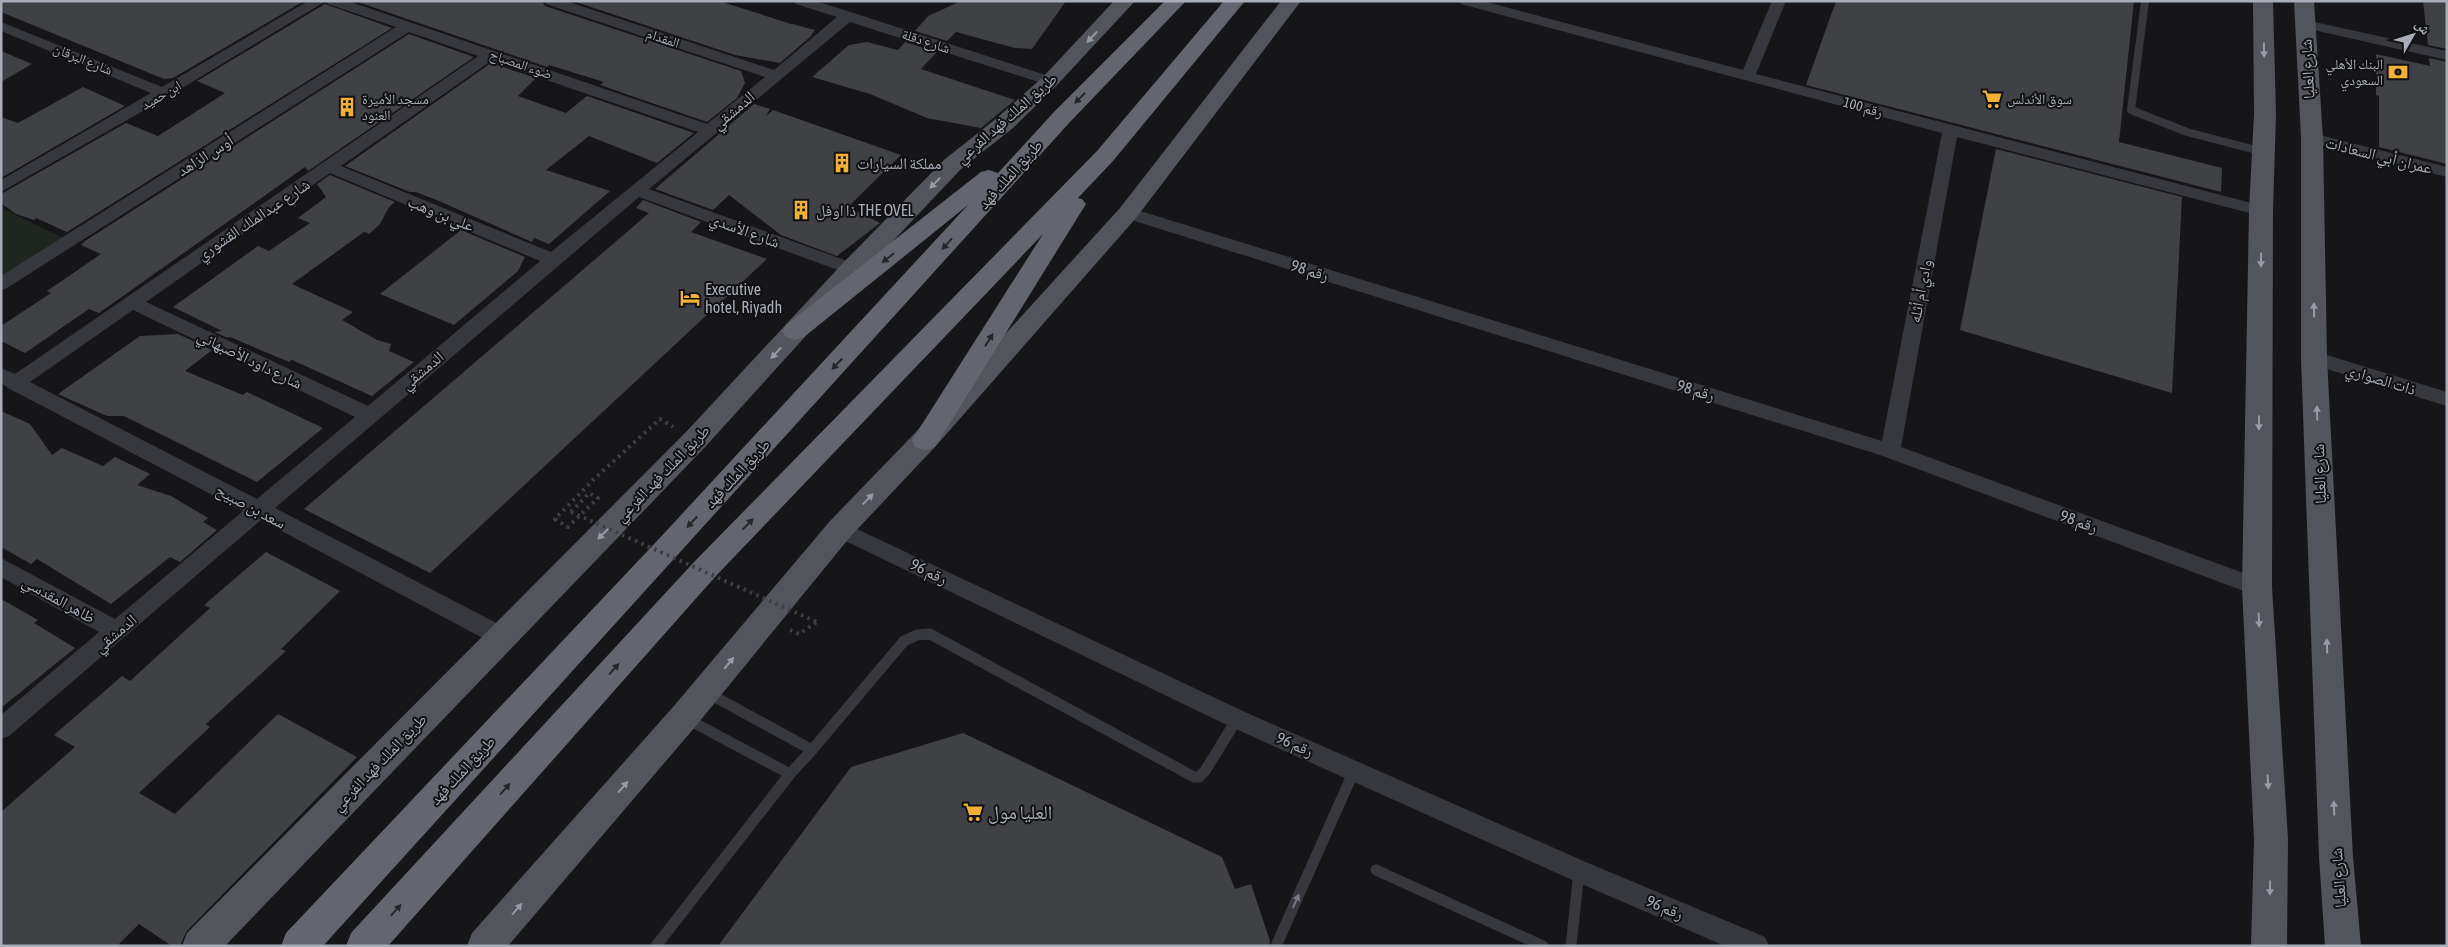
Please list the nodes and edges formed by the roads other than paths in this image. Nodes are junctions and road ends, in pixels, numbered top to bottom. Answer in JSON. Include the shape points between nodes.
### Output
{"nodes":[{"id":1,"x":319,"y":1,"type":"edge"},
{"id":2,"x":333,"y":1,"type":"edge"},
{"id":3,"x":551,"y":1,"type":"edge"},
{"id":4,"x":802,"y":1,"type":"edge"},
{"id":5,"x":1125,"y":1,"type":"edge"},
{"id":6,"x":1176,"y":1,"type":"edge"},
{"id":7,"x":1234,"y":1,"type":"edge"},
{"id":8,"x":1292,"y":1,"type":"edge"},
{"id":9,"x":1466,"y":1,"type":"edge"},
{"id":10,"x":1779,"y":1,"type":"edge"},
{"id":11,"x":2145,"y":1,"type":"edge"},
{"id":12,"x":2263,"y":1,"type":"edge"},
{"id":13,"x":2304,"y":1,"type":"edge"},
{"id":14,"x":848,"y":16,"type":"junction"},
{"id":15,"x":2305,"y":24,"type":"junction"},
{"id":16,"x":1,"y":26,"type":"edge"},
{"id":17,"x":408,"y":26,"type":"junction"},
{"id":18,"x":490,"y":54,"type":"junction"},
{"id":19,"x":2447,"y":56,"type":"edge"},
{"id":20,"x":775,"y":75,"type":"junction"},
{"id":21,"x":1748,"y":75,"type":"junction"},
{"id":22,"x":1050,"y":81,"type":"junction"},
{"id":23,"x":164,"y":92,"type":"junction"},
{"id":24,"x":2266,"y":114,"type":"junction"},
{"id":25,"x":2310,"y":115,"type":"junction"},
{"id":26,"x":1062,"y":117,"type":"junction"},
{"id":27,"x":708,"y":130,"type":"junction"},
{"id":28,"x":1950,"y":132,"type":"junction"},
{"id":29,"x":2312,"y":138,"type":"junction"},
{"id":30,"x":2264,"y":152,"type":"junction"},
{"id":31,"x":1105,"y":156,"type":"junction"},
{"id":32,"x":329,"y":167,"type":"junction"},
{"id":33,"x":2447,"y":172,"type":"edge"},
{"id":34,"x":1,"y":187,"type":"edge"},
{"id":35,"x":638,"y":191,"type":"junction"},
{"id":36,"x":2261,"y":212,"type":"junction"},
{"id":37,"x":1128,"y":214,"type":"junction"},
{"id":38,"x":553,"y":260,"type":"junction"},
{"id":39,"x":852,"y":269,"type":"junction"},
{"id":40,"x":1,"y":284,"type":"edge"},
{"id":41,"x":131,"y":302,"type":"junction"},
{"id":42,"x":795,"y":331,"type":"junction"},
{"id":43,"x":2314,"y":358,"type":"junction"},
{"id":44,"x":8,"y":379,"type":"edge"},
{"id":45,"x":2447,"y":399,"type":"edge"},
{"id":46,"x":368,"y":415,"type":"junction"},
{"id":47,"x":925,"y":440,"type":"junction"},
{"id":48,"x":1890,"y":451,"type":"junction"},
{"id":49,"x":259,"y":510,"type":"junction"},
{"id":50,"x":840,"y":529,"type":"junction"},
{"id":51,"x":1,"y":567,"type":"edge"},
{"id":52,"x":2257,"y":587,"type":"junction"},
{"id":53,"x":118,"y":631,"type":"junction"},
{"id":54,"x":502,"y":637,"type":"junction"},
{"id":55,"x":705,"y":692,"type":"junction"},
{"id":56,"x":684,"y":717,"type":"junction"},
{"id":57,"x":1237,"y":719,"type":"junction"},
{"id":58,"x":1,"y":729,"type":"edge"},
{"id":59,"x":812,"y":750,"type":"junction"},
{"id":60,"x":1354,"y":771,"type":"junction"},
{"id":61,"x":790,"y":774,"type":"junction"},
{"id":62,"x":1376,"y":870,"type":"dead end"},
{"id":63,"x":1579,"y":871,"type":"junction"},
{"id":64,"x":200,"y":946,"type":"edge"},
{"id":65,"x":299,"y":946,"type":"edge"},
{"id":66,"x":364,"y":946,"type":"edge"},
{"id":67,"x":485,"y":946,"type":"edge"},
{"id":68,"x":656,"y":946,"type":"edge"},
{"id":69,"x":1276,"y":946,"type":"edge"},
{"id":70,"x":1543,"y":946,"type":"edge"},
{"id":71,"x":1571,"y":946,"type":"edge"},
{"id":72,"x":1756,"y":946,"type":"edge"},
{"id":73,"x":2269,"y":946,"type":"edge"},
{"id":74,"x":2341,"y":946,"type":"edge"}],
"edges":[{"from":1,"to":23,"type":"street","name":"ابن حميد"},
{"from":2,"to":17,"type":"street","name":"ضوء المصباح"},
{"from":3,"to":20,"type":"street","name":"المقدام"},
{"from":4,"to":14,"type":"street","name":"شارع دقلة"},
{"from":5,"to":22,"type":"main road","name":"طريق الملك فهد الفرعي","one_way":true},
{"from":6,"to":26,"type":"highway","name":"طريق الملك فهد","one_way":true},
{"from":7,"to":31,"type":"highway"},
{"from":8,"to":37,"type":"main road"},
{"from":9,"to":21,"type":"street","name":"رقم 100"},
{"from":10,"to":21,"type":"street"},
{"from":11,"to":30,"type":"lane","via":[[2131,110],[2187,132]]},
{"from":12,"to":24,"type":"main road","one_way":true},
{"from":13,"to":15,"type":"main road","name":"شارع العليا"},
{"from":14,"to":20,"type":"street","name":"الدمشقي"},
{"from":14,"to":22,"type":"street","name":"شارع دقلة"},
{"from":15,"to":19,"type":"street"},
{"from":15,"to":25,"type":"main road","name":"شارع العليا"},
{"from":16,"to":23,"type":"street","name":"شارع البرقان"},
{"from":17,"to":18,"type":"street","name":"ضوء المصباح"},
{"from":17,"to":40,"type":"street","name":"أوس الزاهد"},
{"from":18,"to":27,"type":"street","name":"ضوء المصباح"},
{"from":18,"to":32,"type":"street","name":"شارع عبدالملك القشوري"},
{"from":20,"to":27,"type":"street","name":"الدمشقي"},
{"from":21,"to":28,"type":"street","name":"رقم 100"},
{"from":22,"to":39,"type":"main road","name":"طريق الملك فهد الفرعي","one_way":true,"via":[[1005,123],[953,164]]},
{"from":23,"to":34,"type":"street","name":"ابن حميد"},
{"from":24,"to":25,"type":"main road","via":[[2280,81],[2287,80],[2303,86]]},
{"from":24,"to":30,"type":"main road"},
{"from":25,"to":29,"type":"main road","name":"شارع العليا"},
{"from":26,"to":42,"type":"highway","one_way":true},
{"from":26,"to":65,"type":"highway","name":"طريق الملك فهد","one_way":true},
{"from":27,"to":35,"type":"street","name":"الدمشقي"},
{"from":28,"to":36,"type":"street","name":"رقم 100"},
{"from":28,"to":48,"type":"street","name":"وادي أم أثله"},
{"from":29,"to":33,"type":"street","name":"عمران أبي السعادات"},
{"from":43,"to":29,"type":"main road","name":"شارع العليا","one_way":true},
{"from":30,"to":36,"type":"main road"},
{"from":47,"to":31,"type":"highway","one_way":true},
{"from":66,"to":31,"type":"highway","one_way":true,"via":[[705,569]]},
{"from":32,"to":38,"type":"street","name":"علي بن وهب"},
{"from":32,"to":41,"type":"street","name":"شارع عبدالملك القشوري"},
{"from":35,"to":38,"type":"street","name":"الدمشقي"},
{"from":35,"to":39,"type":"street","name":"شارع الأسدي"},
{"from":36,"to":52,"type":"main road","one_way":true},
{"from":37,"to":47,"type":"main road"},
{"from":37,"to":48,"type":"street","name":"رقم 98"},
{"from":38,"to":46,"type":"street","name":"الدمشقي"},
{"from":39,"to":42,"type":"main road","name":"طريق الملك فهد الفرعي"},
{"from":41,"to":44,"type":"street","name":"شارع عبدالملك القشوري"},
{"from":41,"to":46,"type":"street","name":"شارع داود الأصبهاني"},
{"from":42,"to":54,"type":"main road","name":"طريق الملك فهد الفرعي","one_way":true,"via":[[696,439]]},
{"from":43,"to":45,"type":"street","name":"ذات الصواري"},
{"from":74,"to":43,"type":"main road","name":"شارع العليا","one_way":true},
{"from":44,"to":49,"type":"street","name":"سعد بن صبيح"},
{"from":46,"to":49,"type":"street","name":"الدمشقي"},
{"from":50,"to":47,"type":"main road","one_way":true},
{"from":48,"to":52,"type":"street","name":"رقم 98"},
{"from":49,"to":53,"type":"street","name":"الدمشقي"},
{"from":49,"to":54,"type":"street","name":"سعد بن صبيح"},
{"from":55,"to":50,"type":"main road","one_way":true},
{"from":50,"to":57,"type":"street","name":"رقم 96"},
{"from":51,"to":53,"type":"street","name":"ظاهر المقدسي"},
{"from":52,"to":73,"type":"main road","one_way":true,"via":[[2271,839]]},
{"from":53,"to":58,"type":"street","name":"الدمشقي"},
{"from":54,"to":64,"type":"main road","name":"طريق الملك فهد الفرعي"},
{"from":55,"to":56,"type":"main road"},
{"from":55,"to":59,"type":"lane"},
{"from":56,"to":61,"type":"lane"},
{"from":67,"to":56,"type":"main road","one_way":true},
{"from":57,"to":59,"type":"lane","via":[[1205,772],[1194,777],[930,634],[904,641]]},
{"from":57,"to":60,"type":"street","name":"رقم 96"},
{"from":59,"to":61,"type":"lane"},
{"from":60,"to":63,"type":"street","name":"رقم 96"},
{"from":69,"to":60,"type":"lane","one_way":true},
{"from":61,"to":68,"type":"lane"},
{"from":62,"to":70,"type":"lane"},
{"from":63,"to":71,"type":"lane"},
{"from":63,"to":72,"type":"street","name":"رقم 96"}]}
